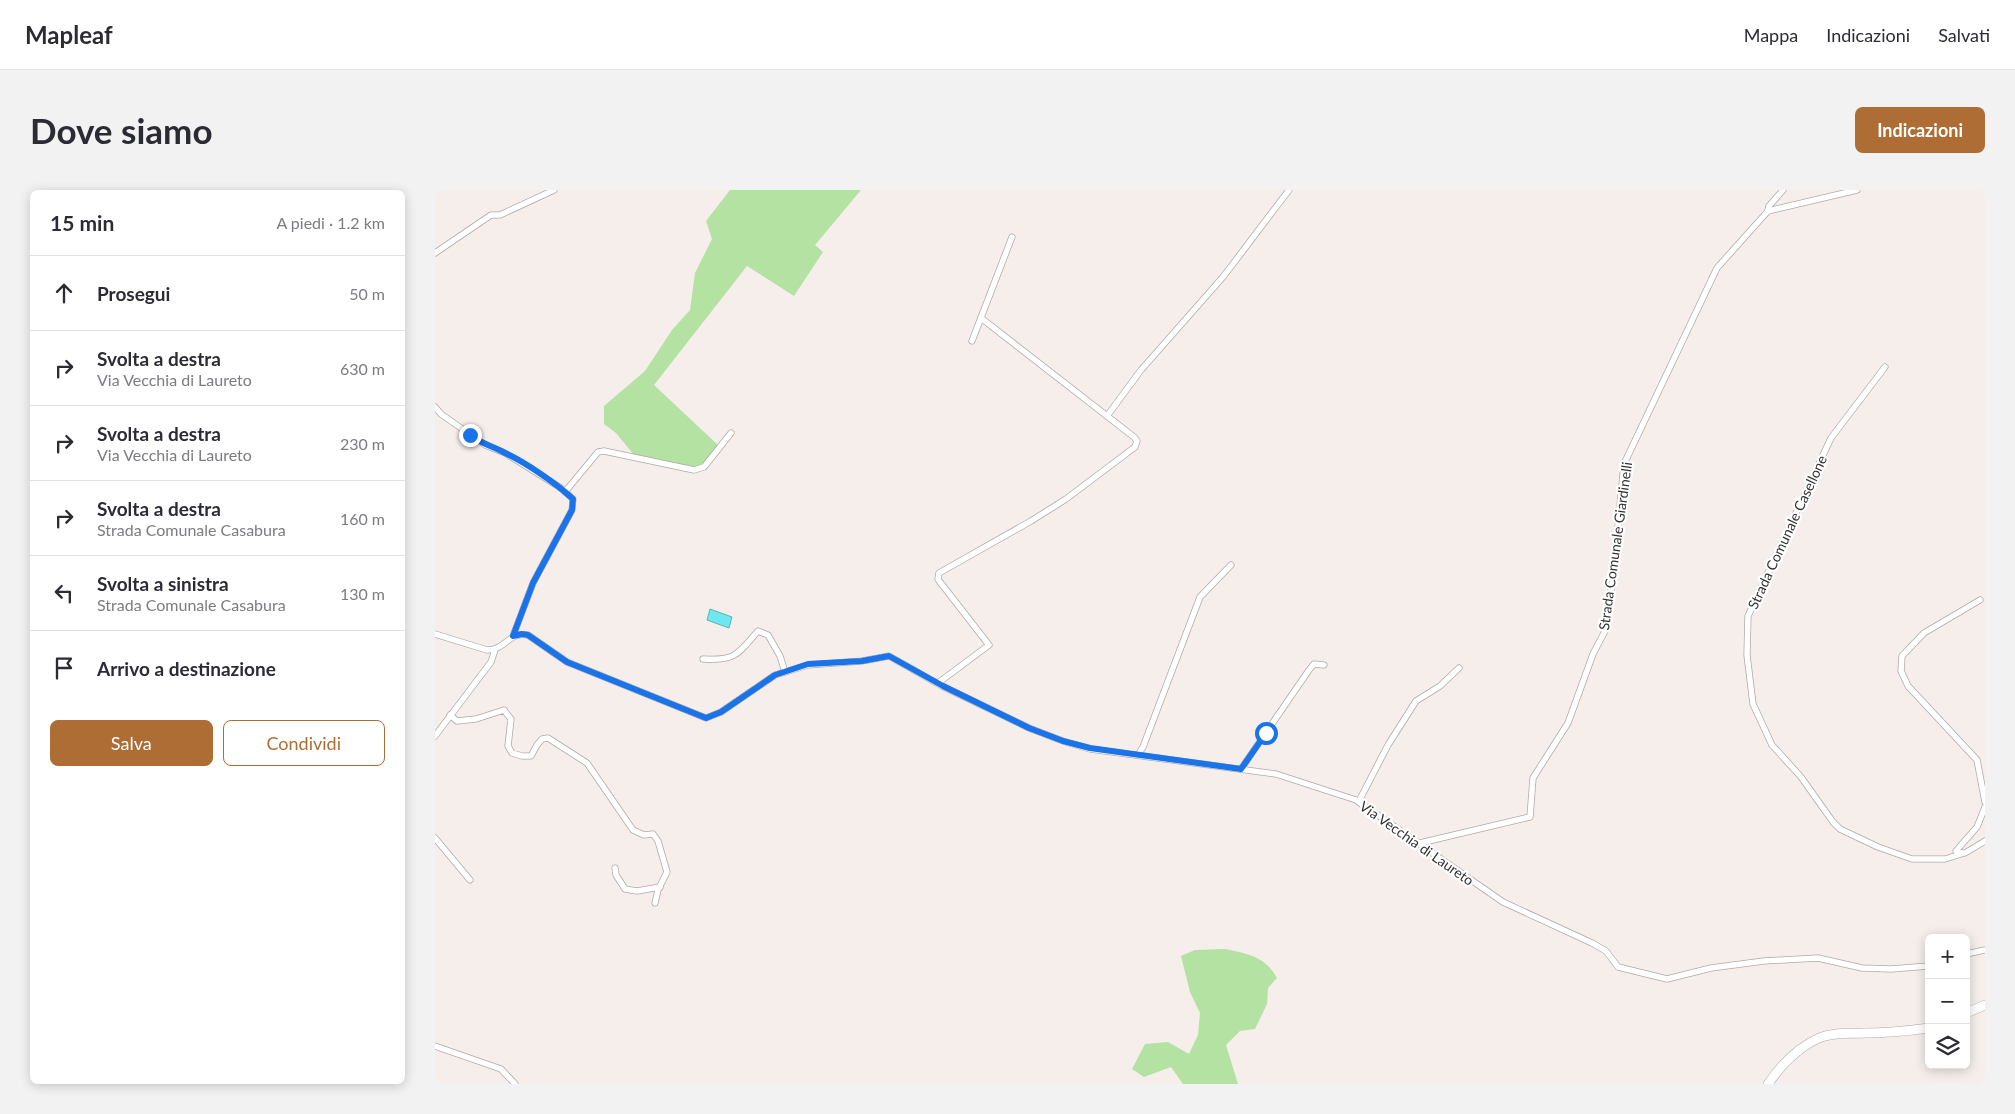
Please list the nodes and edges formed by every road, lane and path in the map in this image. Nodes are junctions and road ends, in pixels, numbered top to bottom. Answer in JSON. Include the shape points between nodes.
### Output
{"nodes":[{"id":1,"x":554,"y":190,"type":"edge"},
{"id":2,"x":1289,"y":190,"type":"edge"},
{"id":3,"x":1783,"y":190,"type":"edge"},
{"id":4,"x":1857,"y":190,"type":"edge"},
{"id":5,"x":1768,"y":211,"type":"junction"},
{"id":6,"x":1012,"y":237,"type":"dead end"},
{"id":7,"x":435,"y":253,"type":"edge"},
{"id":8,"x":981,"y":318,"type":"junction"},
{"id":9,"x":972,"y":342,"type":"dead end"},
{"id":10,"x":1885,"y":367,"type":"dead end"},
{"id":11,"x":435,"y":407,"type":"edge"},
{"id":12,"x":1107,"y":416,"type":"junction"},
{"id":13,"x":731,"y":434,"type":"dead end"},
{"id":14,"x":565,"y":492,"type":"junction"},
{"id":15,"x":1231,"y":565,"type":"dead end"},
{"id":16,"x":1980,"y":600,"type":"dead end"},
{"id":17,"x":435,"y":634,"type":"edge"},
{"id":18,"x":513,"y":636,"type":"junction"},
{"id":19,"x":495,"y":650,"type":"junction"},
{"id":20,"x":703,"y":659,"type":"dead end"},
{"id":21,"x":1324,"y":665,"type":"dead end"},
{"id":22,"x":1459,"y":668,"type":"dead end"},
{"id":23,"x":785,"y":672,"type":"junction"},
{"id":24,"x":938,"y":683,"type":"junction"},
{"id":25,"x":450,"y":715,"type":"junction"},
{"id":26,"x":435,"y":736,"type":"edge"},
{"id":27,"x":1138,"y":755,"type":"junction"},
{"id":28,"x":1241,"y":769,"type":"junction"},
{"id":29,"x":1359,"y":802,"type":"junction"},
{"id":30,"x":1985,"y":802,"type":"edge"},
{"id":31,"x":1985,"y":807,"type":"edge"},
{"id":32,"x":435,"y":838,"type":"edge"},
{"id":33,"x":1985,"y":841,"type":"edge"},
{"id":34,"x":1420,"y":843,"type":"junction"},
{"id":35,"x":1961,"y":854,"type":"junction"},
{"id":36,"x":615,"y":868,"type":"dead end"},
{"id":37,"x":469,"y":880,"type":"dead end"},
{"id":38,"x":660,"y":887,"type":"junction"},
{"id":39,"x":655,"y":903,"type":"dead end"},
{"id":40,"x":1985,"y":950,"type":"edge"},
{"id":41,"x":1970,"y":953,"type":"edge"},
{"id":42,"x":1925,"y":966,"type":"edge"},
{"id":43,"x":1985,"y":1005,"type":"edge"},
{"id":44,"x":1970,"y":1011,"type":"edge"},
{"id":45,"x":1925,"y":1029,"type":"edge"},
{"id":46,"x":435,"y":1046,"type":"edge"},
{"id":47,"x":515,"y":1084,"type":"edge"},
{"id":48,"x":1768,"y":1084,"type":"edge"}],
"edges":[{"from":1,"to":7,"type":"street","via":[[500,215],[491,215]]},
{"from":2,"to":12,"type":"street","via":[[1223,277],[1141,370]]},
{"from":3,"to":5,"type":"street","name":"Strada Comunale Giardinelli"},
{"from":4,"to":5,"type":"street"},
{"from":5,"to":34,"type":"street","name":"Strada Comunale Giardinelli","via":[[1717,268],[1624,464],[1605,633],[1593,654],[1568,723],[1533,778],[1529,817]]},
{"from":6,"to":8,"type":"street"},
{"from":8,"to":9,"type":"street"},
{"from":8,"to":12,"type":"street"},
{"from":10,"to":35,"type":"street","name":"Strada Comunale Casellone","via":[[1831,438],[1748,616],[1747,655],[1753,704],[1772,745],[1840,829],[1912,859],[1945,859]]},
{"from":11,"to":14,"type":"street","via":[[485,445],[505,453]]},
{"from":12,"to":24,"type":"street","via":[[1134,436],[1137,441],[1135,447],[1066,499],[939,573],[940,582],[989,644]]},
{"from":13,"to":14,"type":"street","via":[[704,467],[694,470],[598,452]]},
{"from":14,"to":18,"type":"street","via":[[573,499],[572,510],[533,583]]},
{"from":15,"to":27,"type":"street","via":[[1200,597]]},
{"from":16,"to":30,"type":"street","via":[[1924,634],[1902,656],[1901,671],[1908,686],[1977,760]]},
{"from":17,"to":19,"type":"street"},
{"from":18,"to":19,"type":"street"},
{"from":18,"to":23,"type":"street","name":"Via Vecchia di Laureto","via":[[528,635],[567,662],[706,718]]},
{"from":19,"to":25,"type":"street","via":[[491,662]]},
{"from":20,"to":23,"type":"street","via":[[722,660],[737,656],[758,631],[768,635]]},
{"from":21,"to":28,"type":"street","via":[[1314,664],[1309,670]]},
{"from":22,"to":29,"type":"street","via":[[1440,686],[1416,701],[1388,744]]},
{"from":23,"to":24,"type":"street","name":"Via Vecchia di Laureto","via":[[808,664],[889,656]]},
{"from":24,"to":27,"type":"street","name":"Via Vecchia di Laureto","via":[[1029,728],[1063,741]]},
{"from":25,"to":26,"type":"street"},
{"from":25,"to":38,"type":"street","via":[[457,721],[504,710],[511,719],[509,746],[512,753],[531,756],[537,744],[548,738],[587,763],[633,830],[644,835],[653,834],[658,841],[667,872]]},
{"from":27,"to":28,"type":"street","name":"Via Vecchia di Laureto"},
{"from":28,"to":29,"type":"street","name":"Via Vecchia di Laureto","via":[[1276,774]]},
{"from":29,"to":34,"type":"street","name":"Via Vecchia di Laureto"},
{"from":31,"to":35,"type":"street","via":[[1977,827],[1957,847],[1956,851]]},
{"from":32,"to":37,"type":"street"},
{"from":33,"to":35,"type":"street","name":"Strada Comunale Casellone"},
{"from":34,"to":42,"type":"street","name":"Via Vecchia di Laureto","via":[[1503,902],[1592,942],[1606,951],[1618,967],[1647,975],[1667,979],[1720,967],[1818,958],[1862,968]]},
{"from":36,"to":38,"type":"street","via":[[625,889],[637,891]]},
{"from":38,"to":39,"type":"street"},
{"from":40,"to":41,"type":"street"},
{"from":43,"to":44,"type":"main road"},
{"from":45,"to":48,"type":"main road","via":[[1839,1033],[1819,1038],[1783,1063]]},
{"from":46,"to":47,"type":"street","via":[[501,1069]]}]}
